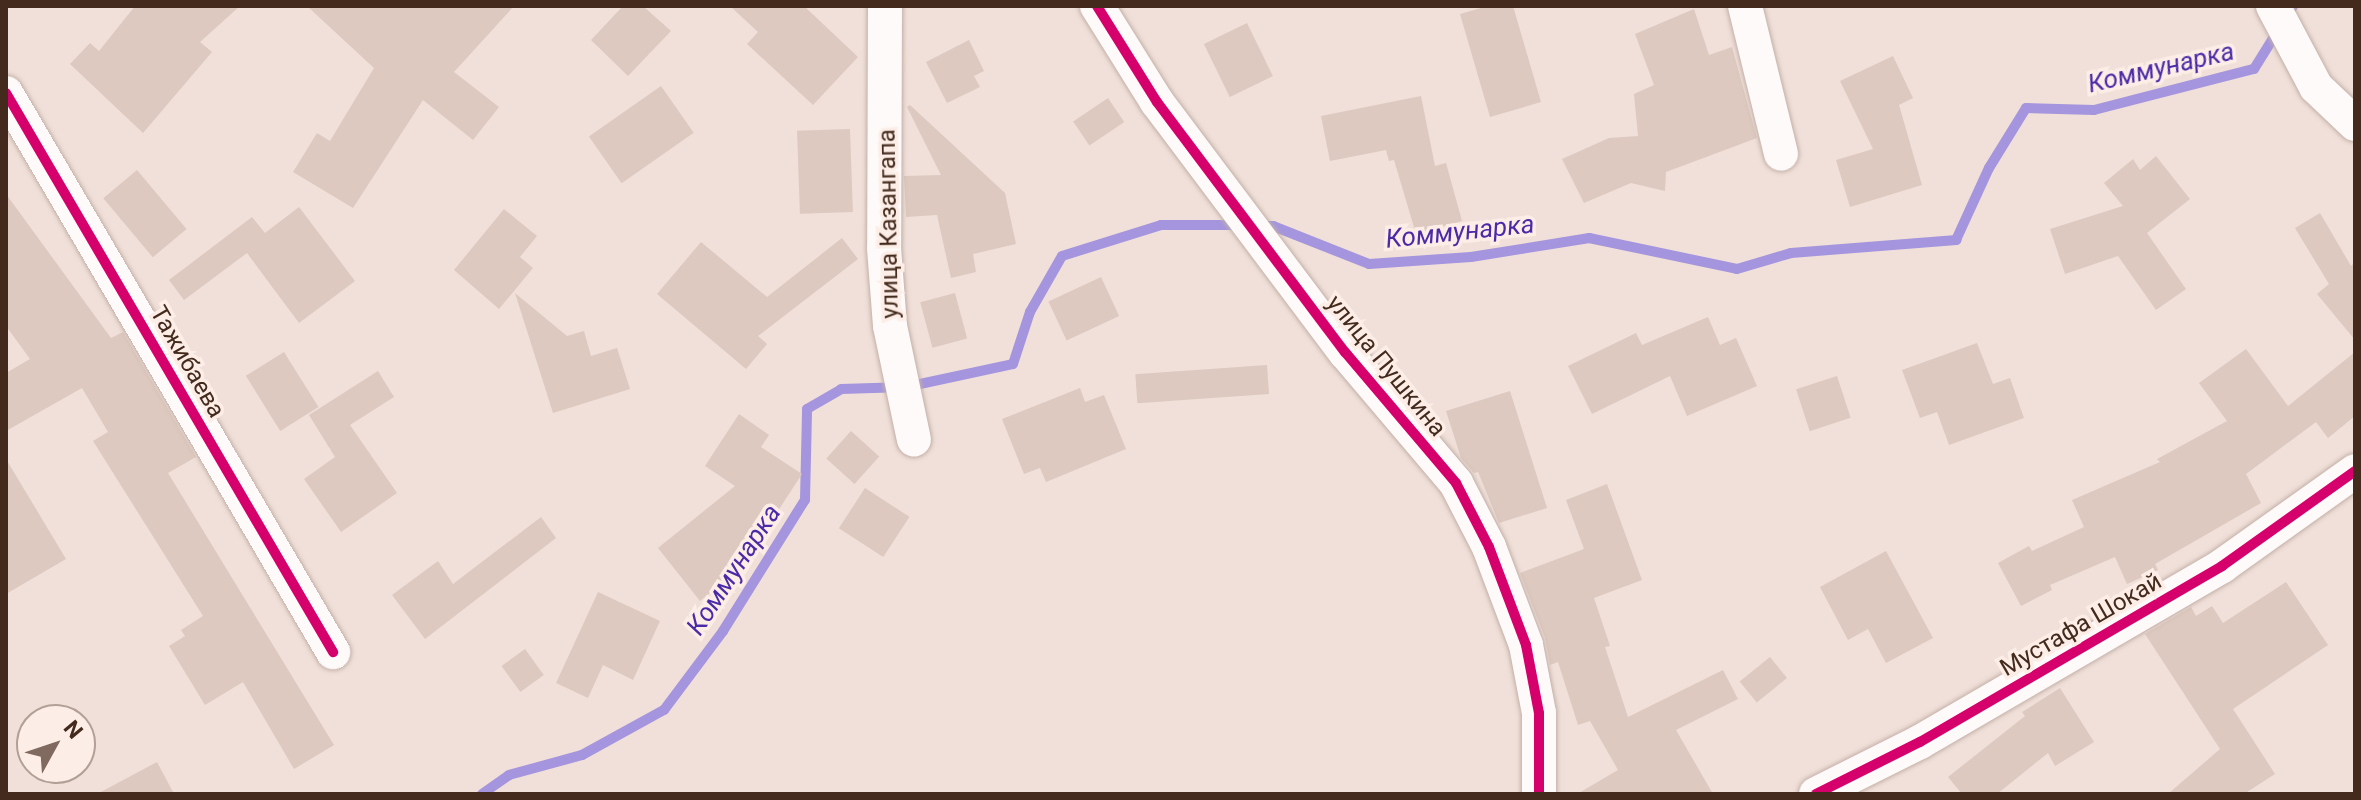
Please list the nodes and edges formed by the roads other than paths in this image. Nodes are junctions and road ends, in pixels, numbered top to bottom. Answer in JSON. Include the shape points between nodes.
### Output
{"nodes":[{"id":1,"x":885,"y":6,"type":"edge"},
{"id":2,"x":1097,"y":6,"type":"edge"},
{"id":3,"x":1745,"y":6,"type":"edge"},
{"id":4,"x":2273,"y":6,"type":"edge"},
{"id":5,"x":6,"y":93,"type":"edge"},
{"id":6,"x":2355,"y":124,"type":"edge"},
{"id":7,"x":1781,"y":154,"type":"dead end"},
{"id":8,"x":914,"y":440,"type":"dead end"},
{"id":9,"x":2355,"y":471,"type":"edge"},
{"id":10,"x":333,"y":652,"type":"dead end"},
{"id":11,"x":1539,"y":794,"type":"edge"},
{"id":12,"x":1816,"y":794,"type":"edge"}],
"edges":[{"from":1,"to":8,"type":"street","name":"улица Казангапа","via":[[884,248],[890,326]]},
{"from":2,"to":11,"type":"street","name":"улица Пушкина","via":[[1157,102],[1345,352],[1456,483],[1489,547],[1526,645],[1539,713]]},
{"from":3,"to":7,"type":"street"},
{"from":4,"to":6,"type":"street","via":[[2316,87]]},
{"from":5,"to":10,"type":"street","name":"Тажибаева"},
{"from":9,"to":12,"type":"street","name":"Мустафа Шокай","via":[[2222,566],[1920,742]]}]}
